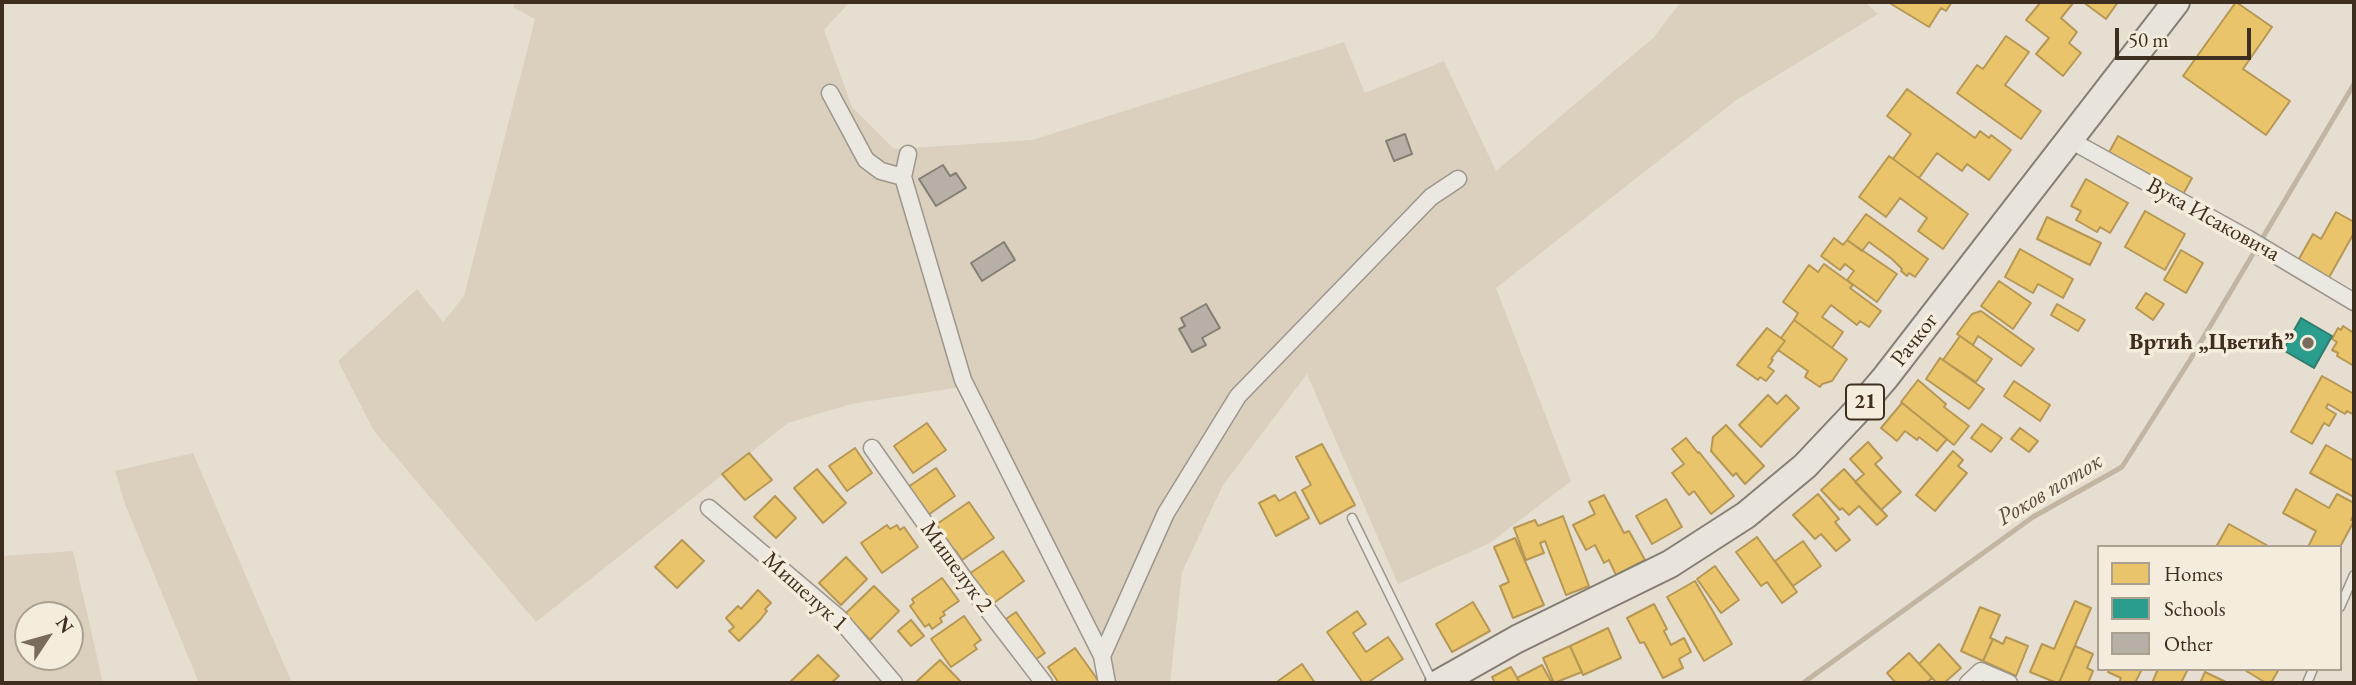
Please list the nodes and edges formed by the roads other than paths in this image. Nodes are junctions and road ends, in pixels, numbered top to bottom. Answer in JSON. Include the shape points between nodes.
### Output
{"nodes":[{"id":1,"x":2175,"y":2,"type":"edge"},
{"id":2,"x":830,"y":93,"type":"dead end"},
{"id":3,"x":2070,"y":141,"type":"junction"},
{"id":4,"x":908,"y":154,"type":"dead end"},
{"id":5,"x":904,"y":177,"type":"junction"},
{"id":6,"x":1458,"y":179,"type":"dead end"},
{"id":7,"x":2354,"y":302,"type":"edge"},
{"id":8,"x":872,"y":448,"type":"dead end"},
{"id":9,"x":709,"y":508,"type":"dead end"},
{"id":10,"x":1352,"y":518,"type":"dead end"},
{"id":11,"x":2354,"y":575,"type":"edge"},
{"id":12,"x":2342,"y":602,"type":"edge"},
{"id":13,"x":1102,"y":656,"type":"junction"},
{"id":14,"x":894,"y":683,"type":"edge"},
{"id":15,"x":1044,"y":683,"type":"edge"},
{"id":16,"x":1107,"y":683,"type":"edge"},
{"id":17,"x":1433,"y":683,"type":"edge"},
{"id":18,"x":1438,"y":683,"type":"edge"},
{"id":19,"x":1968,"y":683,"type":"edge"},
{"id":20,"x":2009,"y":683,"type":"edge"}],
"edges":[{"from":1,"to":3,"type":"main road","name":"Рачког","number":"21"},
{"from":2,"to":5,"type":"street","via":[[866,160],[881,172]]},
{"from":3,"to":7,"type":"street","name":"Вука Исаковича"},
{"from":3,"to":18,"type":"main road","name":"Рачког","number":"21","via":[[1855,414],[1778,490],[1671,564]]},
{"from":4,"to":5,"type":"street"},
{"from":5,"to":13,"type":"street","via":[[963,380]]},
{"from":6,"to":13,"type":"street","via":[[1422,206],[1238,396],[1166,513]]},
{"from":8,"to":15,"type":"street","name":"Мишелук 2"},
{"from":9,"to":14,"type":"street","name":"Мишелук 1","via":[[838,617]]},
{"from":10,"to":17,"type":"lane"},
{"from":11,"to":12,"type":"lane"},
{"from":13,"to":16,"type":"street"},
{"from":19,"to":20,"type":"street","via":[[1981,671]]}]}
